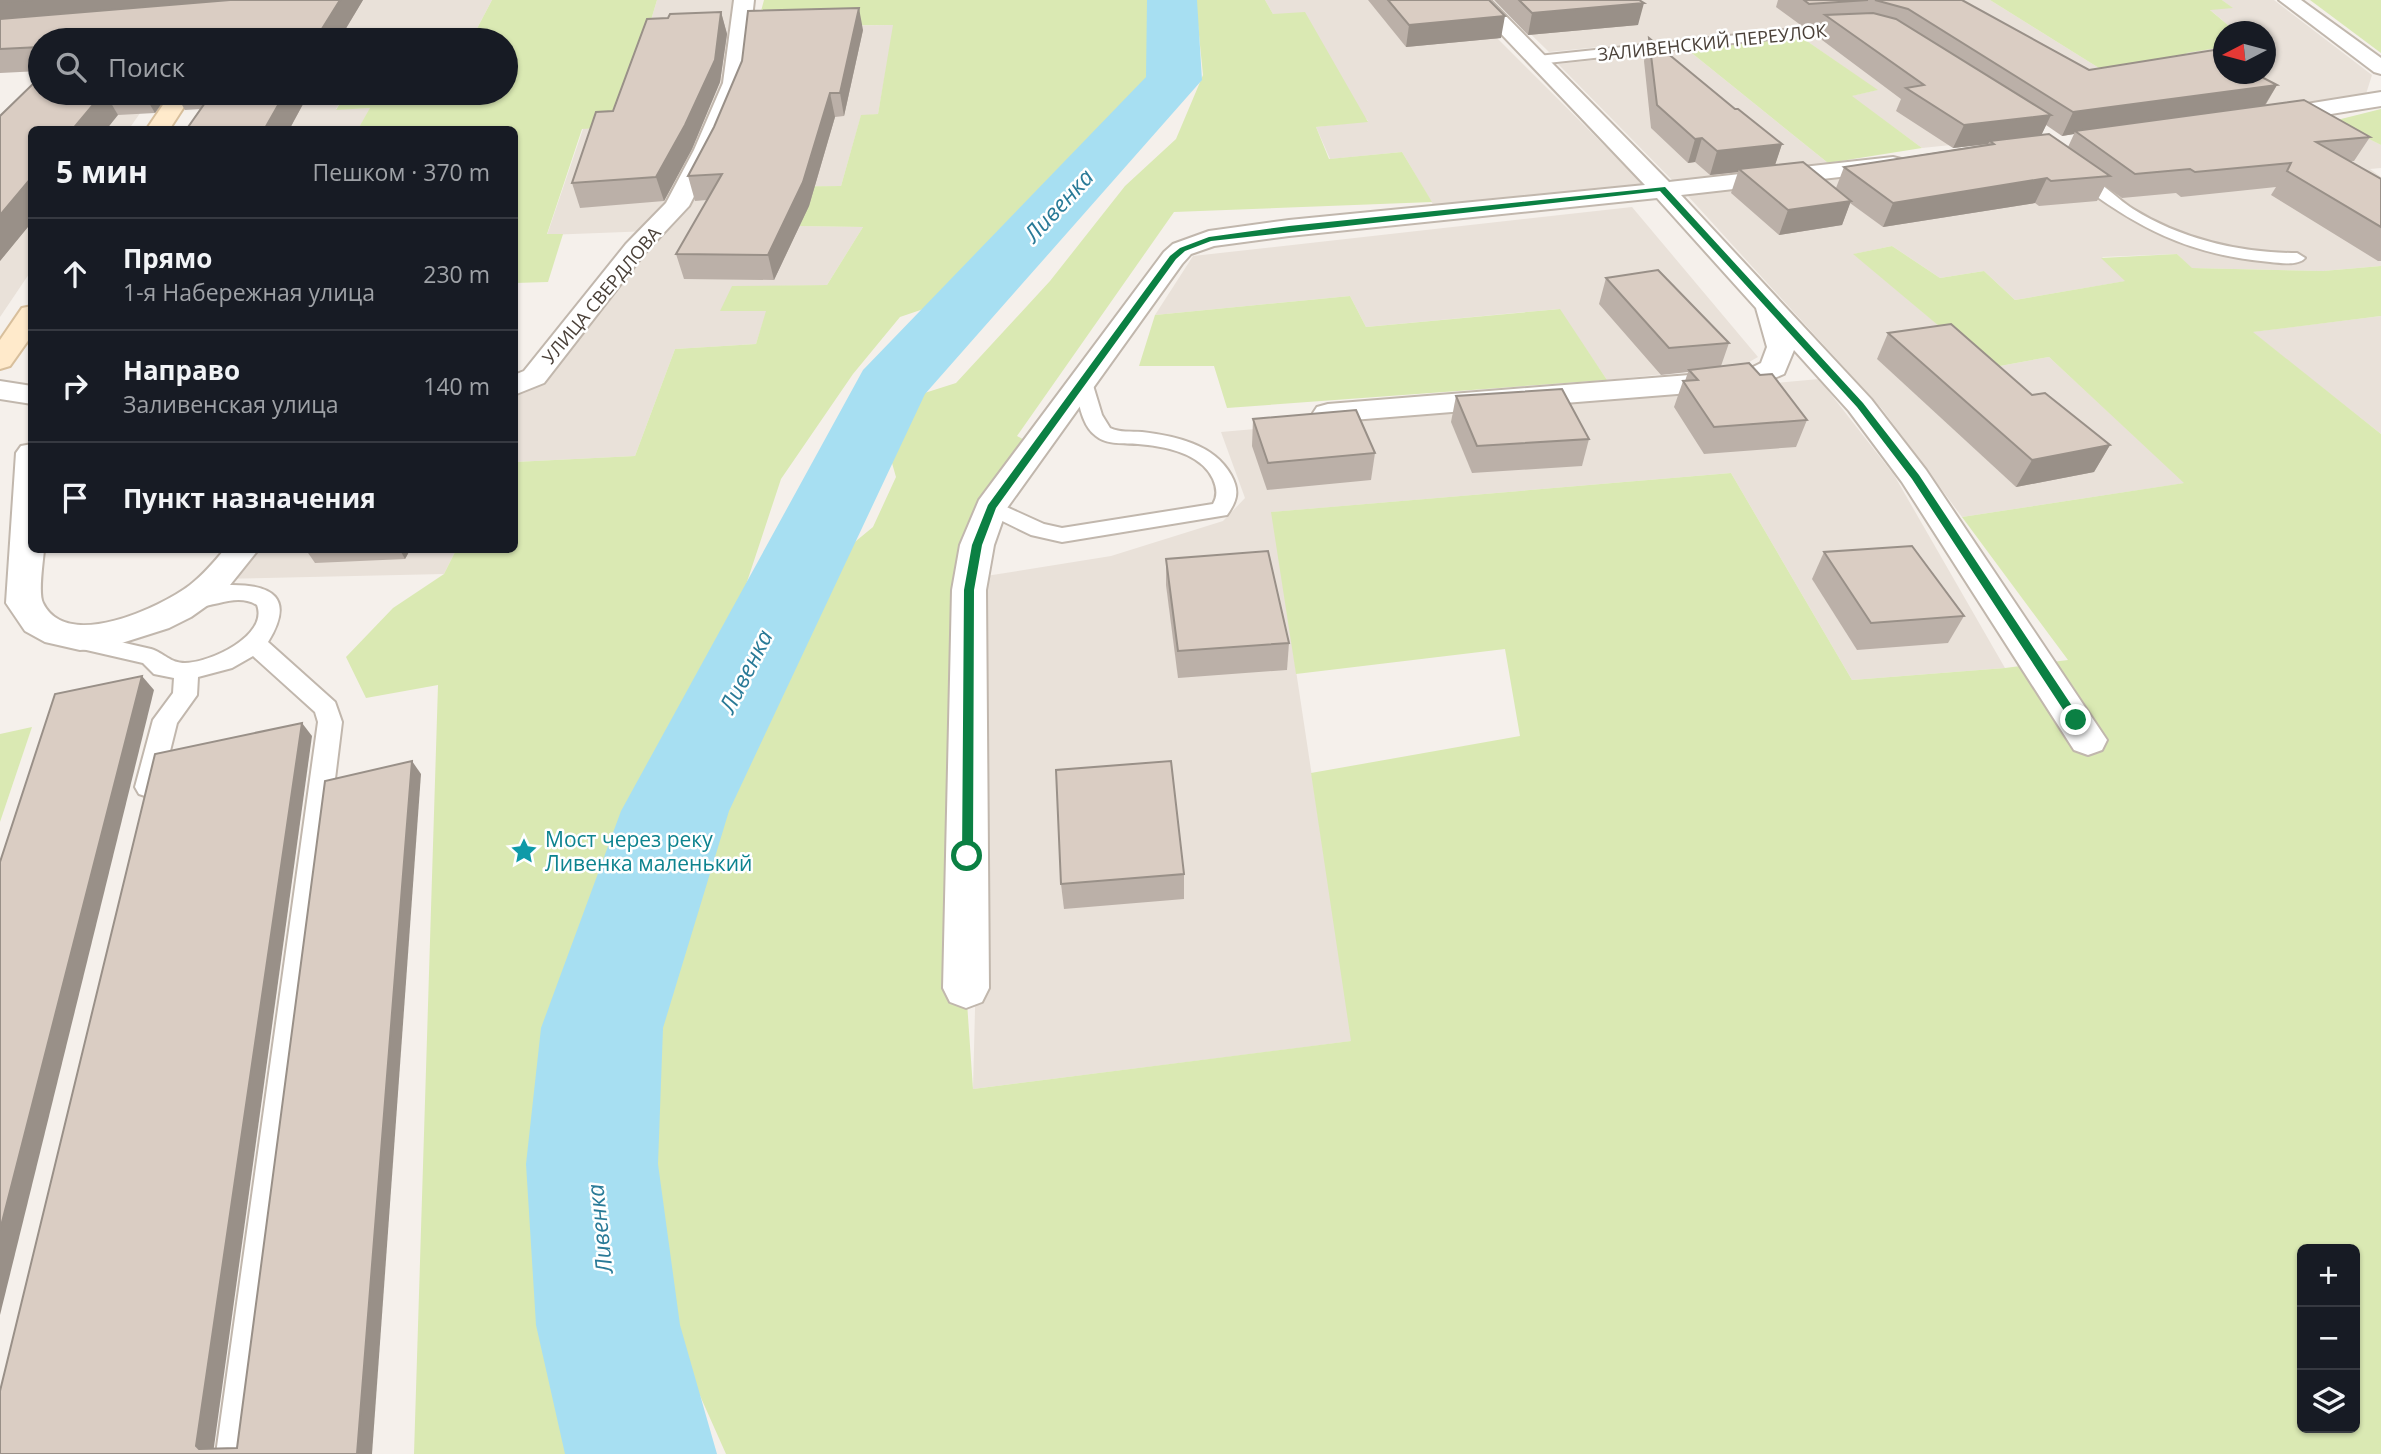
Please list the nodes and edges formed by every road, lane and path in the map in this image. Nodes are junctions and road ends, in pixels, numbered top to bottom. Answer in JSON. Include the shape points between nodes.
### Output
{"nodes":[{"id":1,"x":744,"y":0,"type":"edge"},
{"id":2,"x":1479,"y":0,"type":"edge"},
{"id":3,"x":2289,"y":0,"type":"edge"},
{"id":4,"x":1866,"y":28,"type":"edge"},
{"id":5,"x":1538,"y":60,"type":"junction"},
{"id":6,"x":2381,"y":68,"type":"edge"},
{"id":7,"x":2381,"y":99,"type":"edge"},
{"id":8,"x":174,"y":105,"type":"edge"},
{"id":9,"x":2253,"y":119,"type":"edge"},
{"id":10,"x":160,"y":126,"type":"edge"},
{"id":11,"x":1916,"y":162,"type":"edge"},
{"id":12,"x":2059,"y":163,"type":"edge"},
{"id":13,"x":1662,"y":189,"type":"junction"},
{"id":14,"x":2297,"y":258,"type":"dead end"},
{"id":15,"x":1768,"y":303,"type":"junction"},
{"id":16,"x":28,"y":320,"type":"edge"},
{"id":17,"x":0,"y":360,"type":"edge"},
{"id":18,"x":1083,"y":382,"type":"junction"},
{"id":19,"x":518,"y":384,"type":"edge"},
{"id":20,"x":0,"y":390,"type":"edge"},
{"id":21,"x":28,"y":394,"type":"edge"},
{"id":22,"x":1328,"y":413,"type":"edge"},
{"id":23,"x":991,"y":507,"type":"junction"},
{"id":24,"x":28,"y":528,"type":"edge"},
{"id":25,"x":239,"y":553,"type":"edge"},
{"id":26,"x":194,"y":600,"type":"junction"},
{"id":27,"x":158,"y":621,"type":"junction"},
{"id":28,"x":52,"y":634,"type":"junction"},
{"id":29,"x":255,"y":644,"type":"junction"},
{"id":30,"x":150,"y":657,"type":"junction"},
{"id":31,"x":186,"y":672,"type":"junction"},
{"id":32,"x":2088,"y":740,"type":"dead end"},
{"id":33,"x":142,"y":809,"type":"edge"},
{"id":34,"x":965,"y":988,"type":"dead end"},
{"id":35,"x":234,"y":1454,"type":"edge"}],
"edges":[{"from":1,"to":19,"type":"street","name":"УЛИЦА СВЕРДЛОВА","via":[[734,83],[677,206],[626,259],[534,376]]},
{"from":2,"to":5,"type":"street"},
{"from":3,"to":6,"type":"street"},
{"from":4,"to":5,"type":"lane","name":"ЗАЛИВЕНСКИЙ ПЕРЕУЛОК"},
{"from":5,"to":13,"type":"street"},
{"from":7,"to":9,"type":"street"},
{"from":8,"to":10,"type":"main road"},
{"from":11,"to":13,"type":"street"},
{"from":12,"to":14,"type":"lane","via":[[2161,231],[2248,254]]},
{"from":13,"to":15,"type":"street"},
{"from":13,"to":18,"type":"street","via":[[1289,228],[1194,243],[1173,258]]},
{"from":15,"to":22,"type":"street","via":[[1781,347],[1774,368],[1760,375]]},
{"from":15,"to":32,"type":"street","via":[[1860,405],[1915,477]]},
{"from":16,"to":17,"type":"main road"},
{"from":18,"to":23,"type":"street"},
{"from":18,"to":23,"type":"lane","via":[[1102,431],[1192,450],[1217,466],[1228,493],[1220,510],[1062,535],[1038,530]]},
{"from":20,"to":21,"type":"street"},
{"from":23,"to":34,"type":"street","via":[[977,545],[969,590]]},
{"from":24,"to":28,"type":"street","via":[[24,603],[29,614]]},
{"from":25,"to":26,"type":"street"},
{"from":26,"to":27,"type":"street"},
{"from":26,"to":29,"type":"lane","via":[[231,591],[265,600],[271,616]]},
{"from":27,"to":28,"type":"street","via":[[97,637]]},
{"from":27,"to":30,"type":"lane","via":[[148,640]]},
{"from":28,"to":30,"type":"lane"},
{"from":29,"to":31,"type":"lane","via":[[224,662]]},
{"from":29,"to":35,"type":"lane","via":[[326,708],[330,722]]},
{"from":30,"to":31,"type":"lane","via":[[162,668]]},
{"from":31,"to":33,"type":"lane","via":[[185,695],[165,720]]}]}
